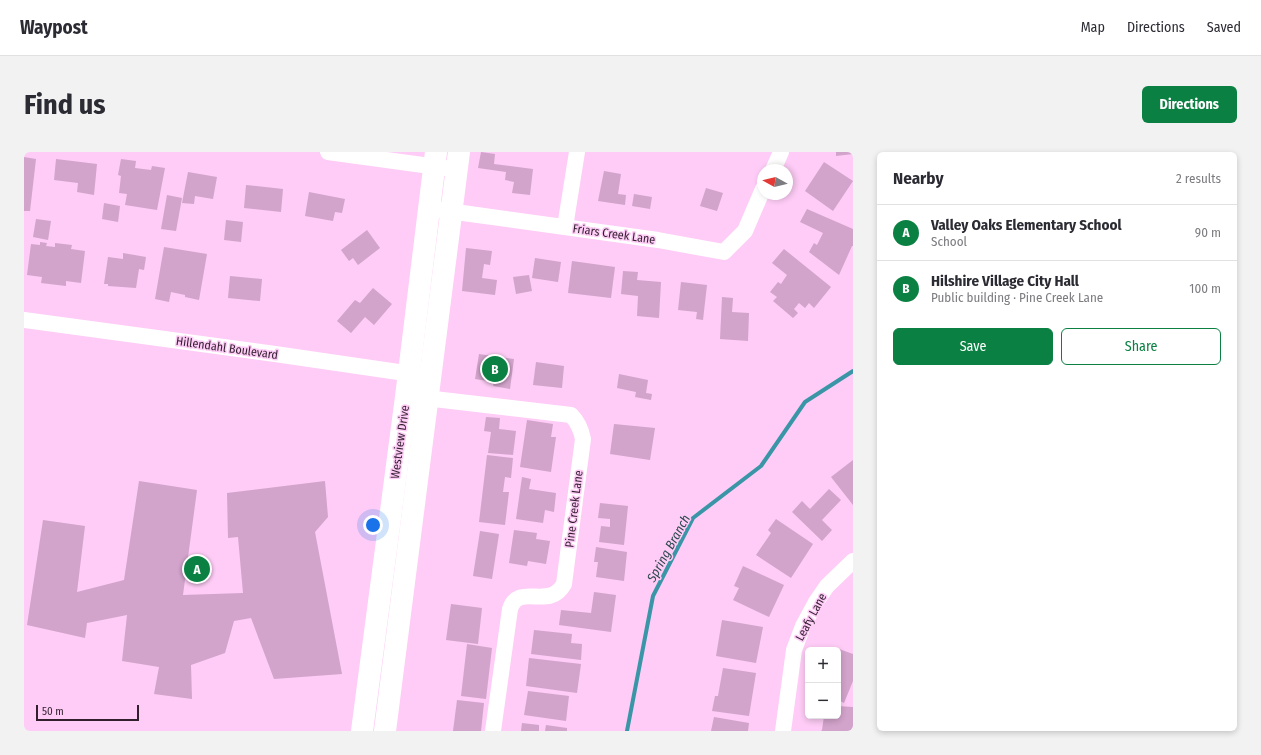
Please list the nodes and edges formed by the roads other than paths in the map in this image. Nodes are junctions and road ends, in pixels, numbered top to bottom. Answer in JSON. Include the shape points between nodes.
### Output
{"nodes":[{"id":1,"x":328,"y":152,"type":"edge"},
{"id":2,"x":577,"y":152,"type":"edge"},
{"id":3,"x":781,"y":152,"type":"edge"},
{"id":4,"x":435,"y":159,"type":"edge"},
{"id":5,"x":458,"y":161,"type":"edge"},
{"id":6,"x":776,"y":164,"type":"edge"},
{"id":7,"x":758,"y":200,"type":"edge"},
{"id":8,"x":430,"y":208,"type":"junction"},
{"id":9,"x":451,"y":211,"type":"junction"},
{"id":10,"x":565,"y":227,"type":"junction"},
{"id":11,"x":24,"y":320,"type":"edge"},
{"id":12,"x":408,"y":374,"type":"junction"},
{"id":13,"x":429,"y":387,"type":"junction"},
{"id":14,"x":406,"y":397,"type":"junction"},
{"id":15,"x":853,"y":560,"type":"edge"},
{"id":16,"x":372,"y":648,"type":"junction"},
{"id":17,"x":396,"y":651,"type":"junction"},
{"id":18,"x":362,"y":731,"type":"edge"},
{"id":19,"x":386,"y":731,"type":"edge"},
{"id":20,"x":493,"y":731,"type":"edge"},
{"id":21,"x":783,"y":731,"type":"edge"}],
"edges":[{"from":1,"to":4,"type":"street"},
{"from":2,"to":10,"type":"street"},
{"from":3,"to":6,"type":"street"},
{"from":4,"to":5,"type":"street"},
{"from":4,"to":8,"type":"main road","name":"Westview Drive"},
{"from":5,"to":9,"type":"main road","name":"Westview Drive"},
{"from":7,"to":10,"type":"street","name":"Friars Creek Lane","via":[[745,231],[724,252]]},
{"from":8,"to":9,"type":"street","name":"Friars Creek Lane"},
{"from":8,"to":12,"type":"main road","name":"Westview Drive"},
{"from":9,"to":10,"type":"street","name":"Friars Creek Lane"},
{"from":9,"to":13,"type":"main road","name":"Westview Drive"},
{"from":11,"to":12,"type":"street","name":"Hillendahl Boulevard"},
{"from":12,"to":13,"type":"street","name":"Hillendahl Boulevard"},
{"from":12,"to":14,"type":"main road","name":"Westview Drive"},
{"from":13,"to":14,"type":"street","name":"Pine Creek Lane"},
{"from":13,"to":17,"type":"main road","name":"Westview Drive"},
{"from":13,"to":20,"type":"street","name":"Pine Creek Lane","via":[[571,414],[582,431],[564,584],[555,595],[521,597],[512,604]]},
{"from":14,"to":16,"type":"main road","name":"Westview Drive"},
{"from":15,"to":21,"type":"street","name":"Leafy Lane","via":[[828,586],[803,626],[794,650]]},
{"from":16,"to":17,"type":"main road"},
{"from":16,"to":18,"type":"main road","name":"Westview Drive"},
{"from":17,"to":19,"type":"main road","name":"Westview Drive"}]}
